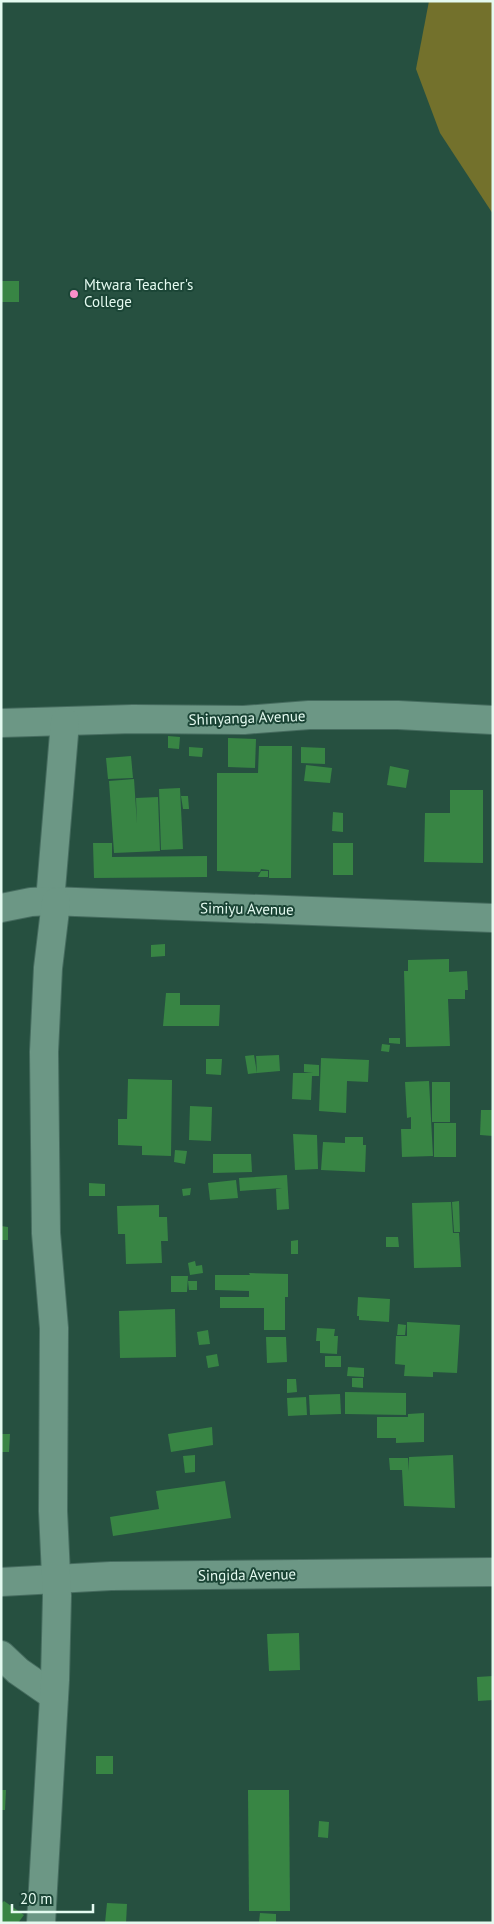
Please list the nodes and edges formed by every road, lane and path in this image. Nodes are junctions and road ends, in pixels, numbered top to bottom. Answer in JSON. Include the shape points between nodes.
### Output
{"nodes":[{"id":1,"x":493,"y":720,"type":"edge"},
{"id":2,"x":65,"y":722,"type":"junction"},
{"id":3,"x":1,"y":723,"type":"edge"},
{"id":4,"x":53,"y":902,"type":"junction"},
{"id":5,"x":1,"y":908,"type":"edge"},
{"id":6,"x":493,"y":918,"type":"edge"},
{"id":7,"x":493,"y":1572,"type":"edge"},
{"id":8,"x":55,"y":1580,"type":"junction"},
{"id":9,"x":1,"y":1582,"type":"edge"},
{"id":10,"x":1,"y":1655,"type":"edge"},
{"id":11,"x":54,"y":1696,"type":"junction"},
{"id":12,"x":42,"y":1923,"type":"edge"}],
"edges":[{"from":1,"to":2,"type":"street","name":"Shinyanga Avenue","via":[[309,715],[244,720]]},
{"from":2,"to":3,"type":"street","name":"Shinyanga Avenue"},
{"from":2,"to":4,"type":"street"},
{"from":4,"to":5,"type":"street","name":"Simiyu Avenue","via":[[31,902]]},
{"from":4,"to":6,"type":"street","name":"Simiyu Avenue"},
{"from":4,"to":8,"type":"street","via":[[44,1052],[46,1233],[54,1328]]},
{"from":7,"to":8,"type":"street","name":"Singida Avenue","via":[[111,1576]]},
{"from":8,"to":9,"type":"street","name":"Singida Avenue"},
{"from":8,"to":11,"type":"street"},
{"from":10,"to":11,"type":"street"},
{"from":11,"to":12,"type":"street"}]}
